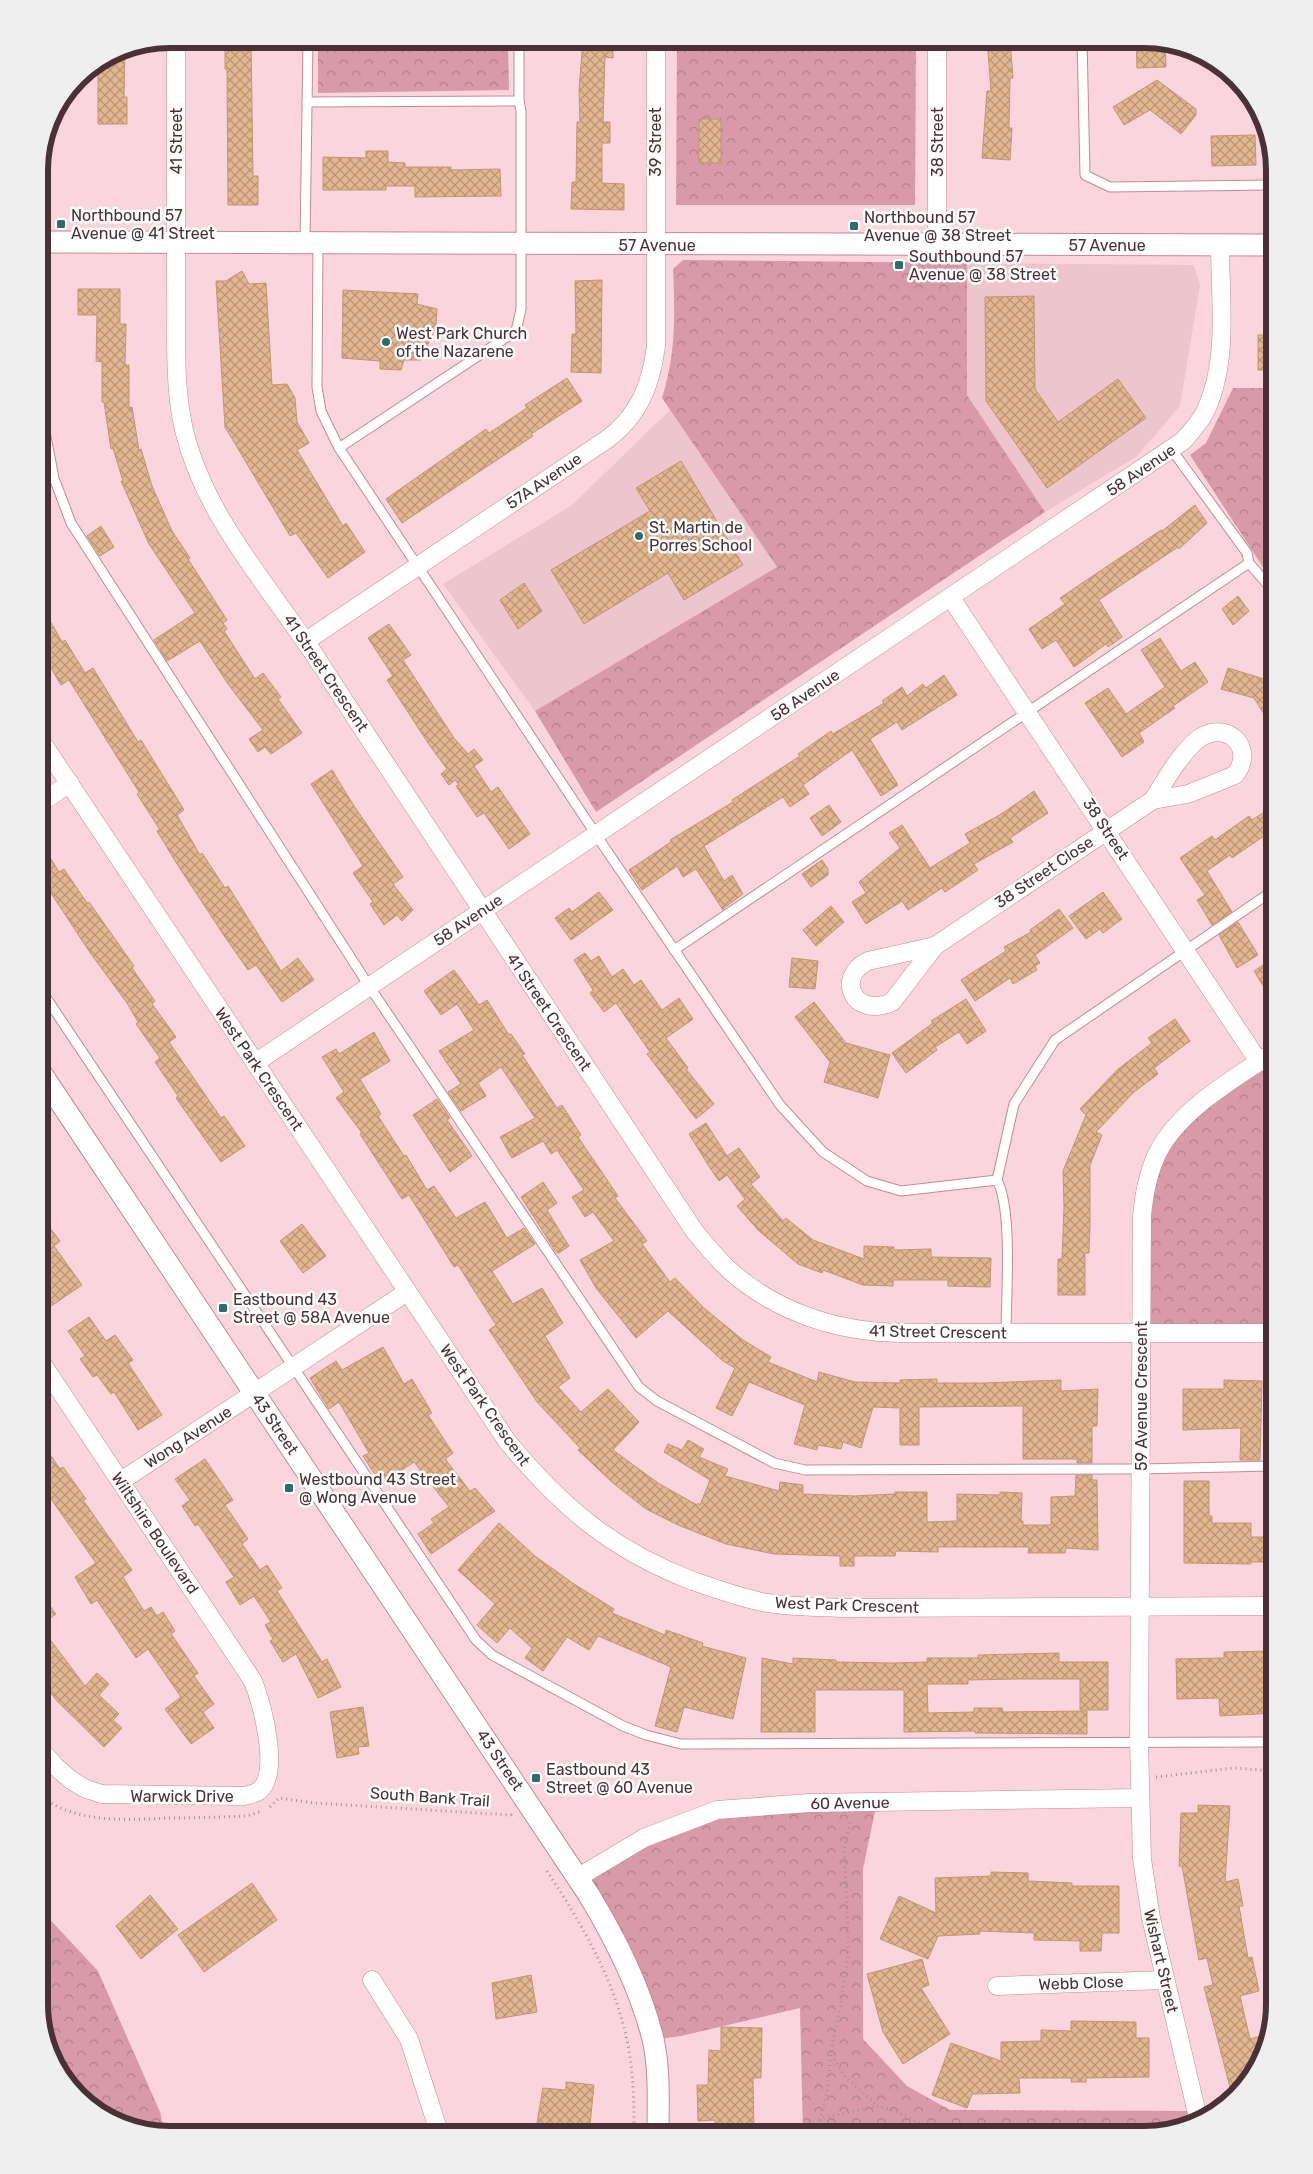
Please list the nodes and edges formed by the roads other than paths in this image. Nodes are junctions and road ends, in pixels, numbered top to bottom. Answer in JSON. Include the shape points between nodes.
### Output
{"nodes":[{"id":1,"x":176,"y":48,"type":"edge"},
{"id":2,"x":308,"y":48,"type":"edge"},
{"id":3,"x":520,"y":48,"type":"edge"},
{"id":4,"x":656,"y":48,"type":"edge"},
{"id":5,"x":937,"y":48,"type":"edge"},
{"id":6,"x":1082,"y":48,"type":"edge"},
{"id":7,"x":519,"y":101,"type":"junction"},
{"id":8,"x":307,"y":102,"type":"junction"},
{"id":9,"x":1266,"y":185,"type":"edge"},
{"id":10,"x":48,"y":242,"type":"edge"},
{"id":11,"x":176,"y":243,"type":"junction"},
{"id":12,"x":311,"y":244,"type":"junction"},
{"id":13,"x":521,"y":244,"type":"junction"},
{"id":14,"x":655,"y":245,"type":"junction"},
{"id":15,"x":937,"y":245,"type":"junction"},
{"id":16,"x":1220,"y":245,"type":"junction"},
{"id":17,"x":1266,"y":245,"type":"edge"},
{"id":18,"x":48,"y":446,"type":"edge"},
{"id":19,"x":339,"y":448,"type":"junction"},
{"id":20,"x":1172,"y":450,"type":"junction"},
{"id":21,"x":1249,"y":563,"type":"junction"},
{"id":22,"x":418,"y":565,"type":"junction"},
{"id":23,"x":1266,"y":583,"type":"edge"},
{"id":24,"x":951,"y":598,"type":"junction"},
{"id":25,"x":306,"y":640,"type":"junction"},
{"id":26,"x":1028,"y":712,"type":"junction"},
{"id":27,"x":48,"y":751,"type":"edge"},
{"id":28,"x":70,"y":783,"type":"junction"},
{"id":29,"x":48,"y":798,"type":"edge"},
{"id":30,"x":1153,"y":800,"type":"junction"},
{"id":31,"x":1107,"y":830,"type":"junction"},
{"id":32,"x":596,"y":834,"type":"junction"},
{"id":33,"x":1266,"y":895,"type":"edge"},
{"id":34,"x":482,"y":911,"type":"junction"},
{"id":35,"x":936,"y":946,"type":"junction"},
{"id":36,"x":674,"y":950,"type":"junction"},
{"id":37,"x":1184,"y":950,"type":"junction"},
{"id":38,"x":369,"y":986,"type":"junction"},
{"id":39,"x":48,"y":1000,"type":"edge"},
{"id":40,"x":1266,"y":1057,"type":"edge"},
{"id":41,"x":1259,"y":1062,"type":"junction"},
{"id":42,"x":255,"y":1063,"type":"junction"},
{"id":43,"x":48,"y":1083,"type":"edge"},
{"id":44,"x":997,"y":1180,"type":"junction"},
{"id":45,"x":407,"y":1292,"type":"junction"},
{"id":46,"x":1006,"y":1333,"type":"junction"},
{"id":47,"x":1140,"y":1333,"type":"junction"},
{"id":48,"x":1266,"y":1333,"type":"edge"},
{"id":49,"x":292,"y":1368,"type":"junction"},
{"id":50,"x":47,"y":1371,"type":"edge"},
{"id":51,"x":255,"y":1393,"type":"junction"},
{"id":52,"x":1266,"y":1466,"type":"edge"},
{"id":53,"x":1140,"y":1469,"type":"junction"},
{"id":54,"x":121,"y":1481,"type":"junction"},
{"id":55,"x":1140,"y":1606,"type":"junction"},
{"id":56,"x":1266,"y":1606,"type":"edge"},
{"id":57,"x":263,"y":1712,"type":"joint"},
{"id":58,"x":1140,"y":1742,"type":"junction"},
{"id":59,"x":1266,"y":1742,"type":"edge"},
{"id":60,"x":47,"y":1757,"type":"edge"},
{"id":61,"x":1140,"y":1798,"type":"junction"},
{"id":62,"x":577,"y":1878,"type":"junction"},
{"id":63,"x":372,"y":1980,"type":"dead end"},
{"id":64,"x":1165,"y":1980,"type":"junction"},
{"id":65,"x":997,"y":1986,"type":"dead end"},
{"id":66,"x":1197,"y":2114,"type":"edge"},
{"id":67,"x":437,"y":2126,"type":"edge"},
{"id":68,"x":658,"y":2126,"type":"edge"}],
"edges":[{"from":1,"to":11,"type":"street","name":"41 Street"},
{"from":2,"to":8,"type":"lane"},
{"from":3,"to":7,"type":"lane"},
{"from":4,"to":14,"type":"street","name":"39 Street"},
{"from":5,"to":15,"type":"street","name":"38 Street"},
{"from":6,"to":9,"type":"lane","via":[[1085,175],[1110,187]]},
{"from":7,"to":8,"type":"lane"},
{"from":7,"to":13,"type":"lane"},
{"from":8,"to":12,"type":"lane"},
{"from":10,"to":11,"type":"street","name":"57 Avenue"},
{"from":11,"to":12,"type":"street","name":"57 Avenue"},
{"from":11,"to":25,"type":"street","name":"41 Street Crescent","via":[[178,385],[183,427],[193,463],[230,534]]},
{"from":12,"to":13,"type":"street","name":"57 Avenue"},
{"from":12,"to":19,"type":"lane","via":[[317,387],[321,411]]},
{"from":13,"to":14,"type":"street","name":"57 Avenue"},
{"from":13,"to":19,"type":"lane","via":[[521,309],[516,331]]},
{"from":14,"to":15,"type":"street","name":"57 Avenue"},
{"from":14,"to":22,"type":"street","name":"57A Avenue","via":[[654,364],[642,401],[631,418],[606,440]]},
{"from":15,"to":16,"type":"street","name":"57 Avenue"},
{"from":16,"to":17,"type":"street","name":"57 Avenue"},
{"from":16,"to":20,"type":"street","name":"58 Avenue","via":[[1220,348],[1213,392],[1193,429]]},
{"from":18,"to":38,"type":"lane","via":[[54,478],[71,523]]},
{"from":19,"to":22,"type":"lane"},
{"from":20,"to":21,"type":"lane","via":[[1247,552]]},
{"from":20,"to":24,"type":"street","name":"58 Avenue"},
{"from":21,"to":23,"type":"lane"},
{"from":21,"to":26,"type":"lane"},
{"from":22,"to":25,"type":"street","name":"57A Avenue"},
{"from":22,"to":32,"type":"lane"},
{"from":24,"to":26,"type":"street","name":"38 Street"},
{"from":24,"to":32,"type":"street","name":"58 Avenue"},
{"from":25,"to":34,"type":"street","name":"41 Street Crescent"},
{"from":26,"to":31,"type":"street","name":"38 Street"},
{"from":26,"to":36,"type":"lane"},
{"from":27,"to":28,"type":"street","name":"West Park Crescent"},
{"from":28,"to":29,"type":"street"},
{"from":28,"to":42,"type":"street","name":"West Park Crescent"},
{"from":30,"to":30,"type":"street","name":"38 Street Close","via":[[1188,794],[1235,775],[1242,759],[1238,740],[1222,732],[1213,732],[1197,740]]},
{"from":30,"to":31,"type":"street","name":"38 Street Close"},
{"from":31,"to":35,"type":"street","name":"38 Street Close"},
{"from":31,"to":37,"type":"street","name":"38 Street"},
{"from":32,"to":34,"type":"street","name":"58 Avenue"},
{"from":32,"to":36,"type":"lane"},
{"from":33,"to":37,"type":"lane"},
{"from":34,"to":38,"type":"street","name":"58 Avenue"},
{"from":34,"to":46,"type":"street","name":"41 Street Crescent","via":[[695,1232],[725,1266],[747,1284],[797,1313],[849,1329],[901,1334]]},
{"from":35,"to":35,"type":"street","name":"38 Street Close","via":[[860,965],[851,980],[855,999],[871,1008],[892,1002]]},
{"from":36,"to":44,"type":"lane","via":[[780,1105],[823,1152],[867,1181],[901,1191]]},
{"from":37,"to":41,"type":"street","name":"38 Street"},
{"from":37,"to":44,"type":"lane","via":[[1055,1040],[1014,1104]]},
{"from":38,"to":42,"type":"street","name":"58 Avenue"},
{"from":38,"to":53,"type":"lane","via":[[629,1376],[638,1388],[658,1401],[774,1463],[790,1468]]},
{"from":39,"to":49,"type":"lane"},
{"from":40,"to":41,"type":"street","name":"59 Avenue Crescent"},
{"from":41,"to":47,"type":"street","name":"59 Avenue Crescent","via":[[1198,1105],[1158,1151],[1145,1191],[1142,1216]]},
{"from":42,"to":45,"type":"street","name":"West Park Crescent"},
{"from":43,"to":51,"type":"street","name":"43 Street"},
{"from":44,"to":46,"type":"lane","via":[[1002,1188],[1006,1219]]},
{"from":45,"to":49,"type":"street","name":"Wong Avenue"},
{"from":45,"to":55,"type":"street","name":"West Park Crescent","via":[[530,1470],[570,1510],[597,1531],[658,1566],[736,1596],[788,1605],[846,1608]]},
{"from":46,"to":47,"type":"street","name":"41 Street Crescent"},
{"from":47,"to":48,"type":"street","name":"41 Street Crescent"},
{"from":47,"to":53,"type":"street","name":"59 Avenue Crescent"},
{"from":49,"to":51,"type":"street","name":"Wong Avenue"},
{"from":49,"to":58,"type":"lane","via":[[476,1640],[492,1655],[623,1726],[681,1744]]},
{"from":50,"to":54,"type":"street","name":"Wiltshire Boulevard"},
{"from":51,"to":54,"type":"street","name":"Wong Avenue"},
{"from":51,"to":62,"type":"street","name":"43 Street"},
{"from":52,"to":53,"type":"lane"},
{"from":53,"to":55,"type":"street","name":"59 Avenue Crescent"},
{"from":54,"to":57,"type":"street","name":"Wiltshire Boulevard","via":[[253,1681]]},
{"from":55,"to":56,"type":"street","name":"West Park Crescent"},
{"from":55,"to":58,"type":"street","name":"59 Avenue Crescent"},
{"from":57,"to":60,"type":"street","name":"Warwick Drive","via":[[268,1742],[267,1776],[258,1792],[244,1796],[102,1794],[72,1780]]},
{"from":58,"to":59,"type":"lane"},
{"from":58,"to":61,"type":"street","name":"59 Avenue Crescent"},
{"from":61,"to":62,"type":"street","name":"60 Avenue","via":[[810,1803],[717,1810],[644,1838]]},
{"from":61,"to":64,"type":"street","name":"Wishart Street","via":[[1145,1884]]},
{"from":62,"to":68,"type":"street","name":"43 Street","via":[[606,1923],[628,1966],[644,2009],[657,2070]]},
{"from":63,"to":67,"type":"street","via":[[410,2039]]},
{"from":64,"to":65,"type":"street","name":"Webb Close"},
{"from":64,"to":66,"type":"street","name":"Wishart Street"}]}
